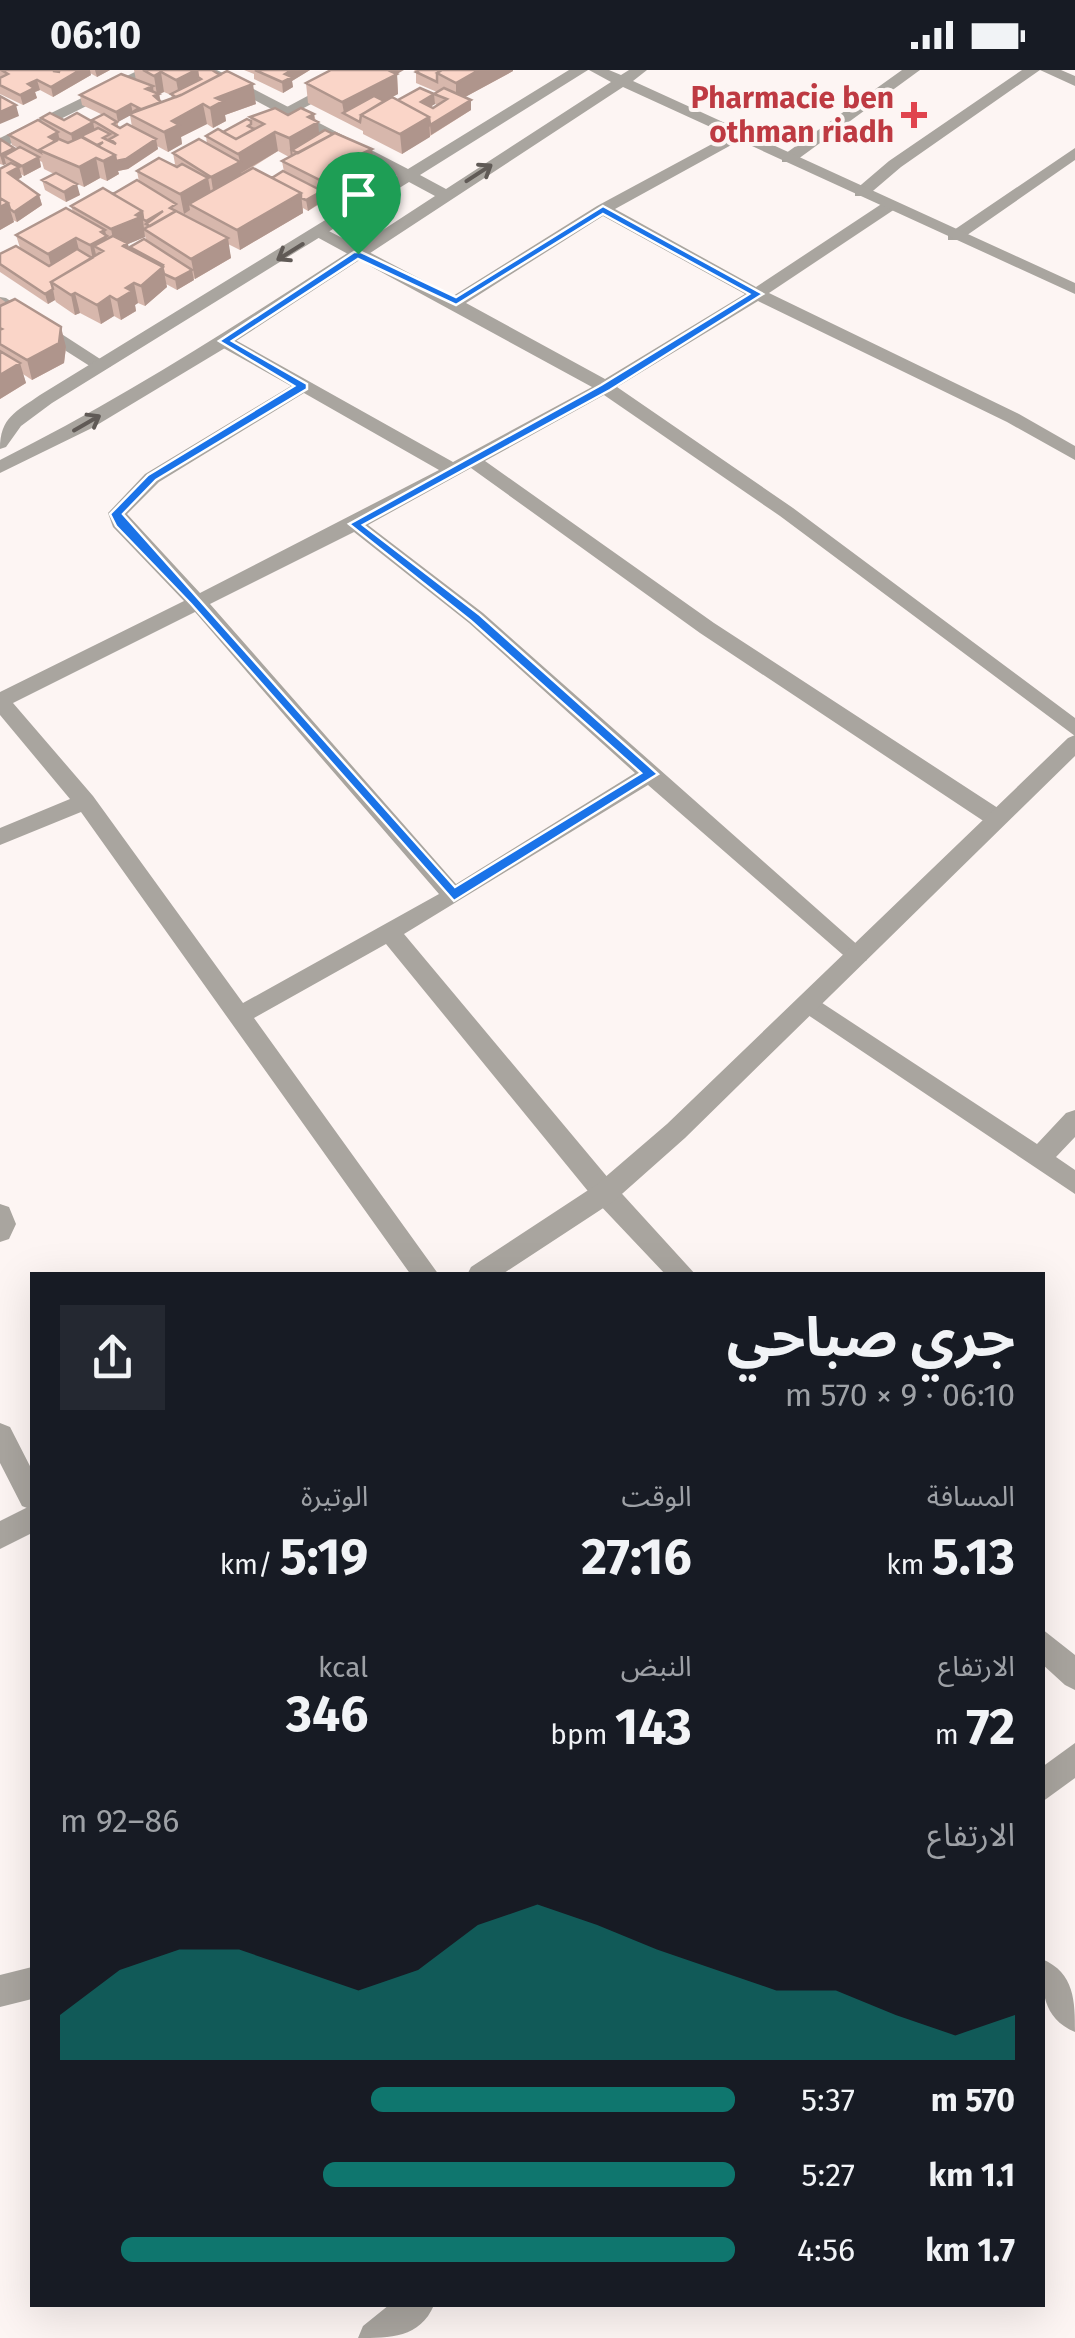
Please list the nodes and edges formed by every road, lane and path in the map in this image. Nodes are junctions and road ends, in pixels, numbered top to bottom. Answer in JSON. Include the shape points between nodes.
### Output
{"nodes":[{"id":1,"x":150,"y":70,"type":"edge"},
{"id":2,"x":206,"y":70,"type":"edge"},
{"id":3,"x":367,"y":70,"type":"edge"},
{"id":4,"x":580,"y":70,"type":"edge"},
{"id":5,"x":596,"y":70,"type":"edge"},
{"id":6,"x":639,"y":70,"type":"edge"},
{"id":7,"x":912,"y":70,"type":"edge"},
{"id":8,"x":1032,"y":70,"type":"edge"},
{"id":9,"x":1048,"y":70,"type":"edge"},
{"id":10,"x":622,"y":81,"type":"junction"},
{"id":11,"x":1075,"y":81,"type":"edge"},
{"id":12,"x":284,"y":113,"type":"junction"},
{"id":13,"x":251,"y":130,"type":"edge"},
{"id":14,"x":738,"y":135,"type":"junction"},
{"id":15,"x":0,"y":144,"type":"edge"},
{"id":16,"x":1075,"y":152,"type":"edge"},
{"id":17,"x":788,"y":159,"type":"junction"},
{"id":18,"x":408,"y":174,"type":"junction"},
{"id":19,"x":861,"y":193,"type":"junction"},
{"id":20,"x":446,"y":195,"type":"junction"},
{"id":21,"x":889,"y":206,"type":"junction"},
{"id":22,"x":603,"y":209,"type":"junction"},
{"id":23,"x":321,"y":233,"type":"junction"},
{"id":24,"x":954,"y":236,"type":"junction"},
{"id":25,"x":358,"y":254,"type":"junction"},
{"id":26,"x":1075,"y":289,"type":"edge"},
{"id":27,"x":757,"y":294,"type":"junction"},
{"id":28,"x":0,"y":302,"type":"edge"},
{"id":29,"x":456,"y":302,"type":"junction"},
{"id":30,"x":224,"y":341,"type":"junction"},
{"id":31,"x":102,"y":366,"type":"junction"},
{"id":32,"x":303,"y":386,"type":"junction"},
{"id":33,"x":606,"y":387,"type":"junction"},
{"id":34,"x":0,"y":444,"type":"edge"},
{"id":35,"x":1075,"y":454,"type":"edge"},
{"id":36,"x":470,"y":459,"type":"junction"},
{"id":37,"x":0,"y":466,"type":"edge"},
{"id":38,"x":451,"y":469,"type":"junction"},
{"id":39,"x":355,"y":524,"type":"junction"},
{"id":40,"x":196,"y":601,"type":"junction"},
{"id":41,"x":0,"y":701,"type":"edge"},
{"id":42,"x":1075,"y":730,"type":"edge"},
{"id":43,"x":1075,"y":743,"type":"edge"},
{"id":44,"x":651,"y":774,"type":"junction"},
{"id":45,"x":85,"y":802,"type":"junction"},
{"id":46,"x":996,"y":818,"type":"junction"},
{"id":47,"x":0,"y":837,"type":"edge"},
{"id":48,"x":454,"y":896,"type":"junction"},
{"id":49,"x":390,"y":933,"type":"junction"},
{"id":50,"x":858,"y":955,"type":"junction"},
{"id":51,"x":810,"y":1004,"type":"junction"},
{"id":52,"x":242,"y":1014,"type":"junction"},
{"id":53,"x":1075,"y":1120,"type":"edge"},
{"id":54,"x":1040,"y":1158,"type":"junction"},
{"id":55,"x":1075,"y":1183,"type":"edge"},
{"id":56,"x":605,"y":1193,"type":"junction"},
{"id":57,"x":424,"y":1272,"type":"edge"},
{"id":58,"x":485,"y":1272,"type":"edge"},
{"id":59,"x":680,"y":1272,"type":"edge"},
{"id":60,"x":0,"y":1436,"type":"edge"},
{"id":61,"x":30,"y":1493,"type":"edge"},
{"id":62,"x":30,"y":1519,"type":"edge"},
{"id":63,"x":0,"y":1536,"type":"edge"},
{"id":64,"x":1045,"y":1646,"type":"edge"},
{"id":65,"x":1075,"y":1675,"type":"edge"},
{"id":66,"x":1075,"y":1758,"type":"edge"},
{"id":67,"x":1045,"y":1784,"type":"edge"},
{"id":68,"x":1045,"y":1979,"type":"edge"},
{"id":69,"x":30,"y":1984,"type":"edge"},
{"id":70,"x":0,"y":1991,"type":"edge"},
{"id":71,"x":1075,"y":2016,"type":"edge"},
{"id":72,"x":414,"y":2307,"type":"edge"},
{"id":73,"x":375,"y":2338,"type":"edge"}],
"edges":[{"from":1,"to":15,"type":"street"},
{"from":2,"to":12,"type":"street"},
{"from":3,"to":12,"type":"street"},
{"from":4,"to":18,"type":"street"},
{"from":5,"to":10,"type":"street"},
{"from":6,"to":10,"type":"street"},
{"from":7,"to":17,"type":"street"},
{"from":8,"to":19,"type":"street"},
{"from":9,"to":11,"type":"street"},
{"from":10,"to":14,"type":"street"},
{"from":20,"to":10,"type":"street","one_way":true},
{"from":12,"to":13,"type":"street"},
{"from":12,"to":18,"type":"street"},
{"from":14,"to":17,"type":"street"},
{"from":14,"to":22,"type":"street"},
{"from":16,"to":24,"type":"street"},
{"from":17,"to":19,"type":"street"},
{"from":18,"to":20,"type":"street"},
{"from":18,"to":23,"type":"street"},
{"from":19,"to":21,"type":"street"},
{"from":20,"to":25,"type":"street"},
{"from":21,"to":24,"type":"street"},
{"from":21,"to":27,"type":"street"},
{"from":22,"to":27,"type":"street"},
{"from":22,"to":29,"type":"street"},
{"from":23,"to":25,"type":"street"},
{"from":23,"to":31,"type":"street","one_way":true},
{"from":24,"to":26,"type":"street"},
{"from":25,"to":29,"type":"street"},
{"from":25,"to":30,"type":"street"},
{"from":27,"to":33,"type":"street"},
{"from":27,"to":35,"type":"street"},
{"from":28,"to":31,"type":"street"},
{"from":29,"to":33,"type":"street"},
{"from":30,"to":32,"type":"street"},
{"from":37,"to":30,"type":"street","one_way":true,"via":[[86,424]]},
{"from":31,"to":34,"type":"street","via":[[24,415]]},
{"from":32,"to":38,"type":"street"},
{"from":32,"to":40,"type":"street","via":[[152,478],[116,514]]},
{"from":33,"to":36,"type":"street"},
{"from":33,"to":42,"type":"street"},
{"from":36,"to":38,"type":"street"},
{"from":36,"to":46,"type":"street","via":[[707,628]]},
{"from":38,"to":39,"type":"street"},
{"from":39,"to":40,"type":"street"},
{"from":39,"to":44,"type":"street","via":[[476,618]]},
{"from":40,"to":41,"type":"street"},
{"from":40,"to":48,"type":"street"},
{"from":41,"to":45,"type":"street"},
{"from":43,"to":46,"type":"street"},
{"from":44,"to":48,"type":"street"},
{"from":44,"to":50,"type":"street"},
{"from":45,"to":47,"type":"street"},
{"from":45,"to":52,"type":"street"},
{"from":46,"to":50,"type":"street"},
{"from":48,"to":49,"type":"street"},
{"from":49,"to":52,"type":"street"},
{"from":49,"to":56,"type":"street"},
{"from":50,"to":51,"type":"street"},
{"from":51,"to":54,"type":"street"},
{"from":51,"to":56,"type":"street"},
{"from":52,"to":57,"type":"street"},
{"from":53,"to":54,"type":"street"},
{"from":54,"to":55,"type":"street"},
{"from":56,"to":58,"type":"street"},
{"from":56,"to":59,"type":"street"},
{"from":60,"to":61,"type":"street"},
{"from":62,"to":63,"type":"street"},
{"from":64,"to":65,"type":"street"},
{"from":66,"to":67,"type":"street"},
{"from":68,"to":71,"type":"street"},
{"from":69,"to":70,"type":"street"},
{"from":72,"to":73,"type":"street"}]}
